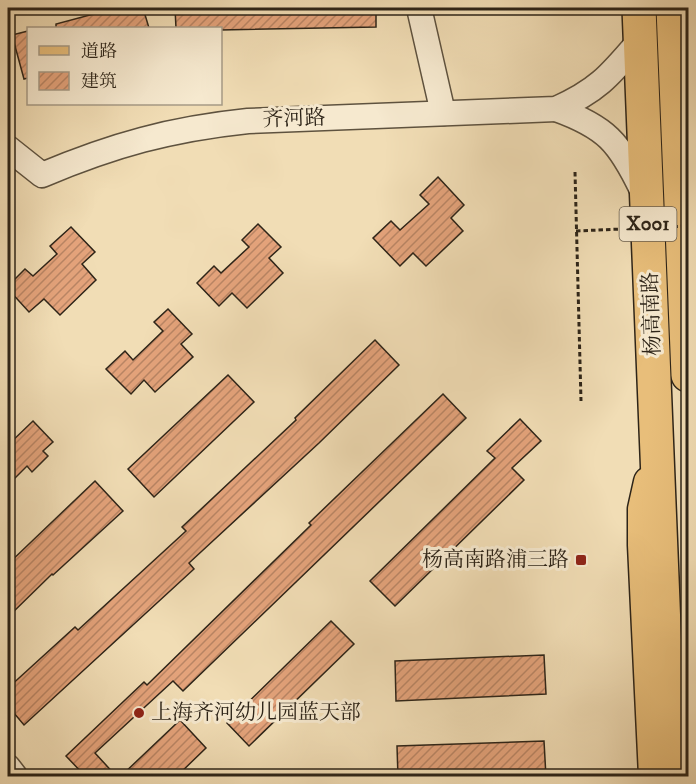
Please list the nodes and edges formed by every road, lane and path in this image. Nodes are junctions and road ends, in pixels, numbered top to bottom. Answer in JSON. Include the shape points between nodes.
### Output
{"nodes":[{"id":1,"x":419,"y":8,"type":"edge"},
{"id":2,"x":673,"y":8,"type":"edge"},
{"id":3,"x":640,"y":23,"type":"edge"},
{"id":4,"x":556,"y":109,"type":"junction"},
{"id":5,"x":443,"y":113,"type":"junction"},
{"id":6,"x":8,"y":148,"type":"edge"},
{"id":7,"x":575,"y":171,"type":"dead end"},
{"id":8,"x":647,"y":201,"type":"junction"},
{"id":9,"x":576,"y":231,"type":"junction"},
{"id":10,"x":687,"y":233,"type":"edge"},
{"id":11,"x":688,"y":367,"type":"edge"},
{"id":12,"x":688,"y":375,"type":"edge"},
{"id":13,"x":581,"y":401,"type":"dead end"},
{"id":14,"x":657,"y":441,"type":"junction"},
{"id":15,"x":8,"y":767,"type":"edge"},
{"id":16,"x":15,"y":777,"type":"edge"},
{"id":17,"x":654,"y":777,"type":"edge"},
{"id":18,"x":670,"y":777,"type":"edge"}],
"edges":[{"from":1,"to":5,"type":"street"},
{"from":2,"to":10,"type":"highway","name":"杨高南路","number":"X001"},
{"from":3,"to":4,"type":"street","name":"齐河路","via":[[610,76],[594,90]]},
{"from":3,"to":8,"type":"highway","name":"杨高南路","number":"X001"},
{"from":4,"to":5,"type":"street","name":"齐河路"},
{"from":4,"to":8,"type":"street","name":"齐河路","via":[[599,129],[612,141],[627,158]]},
{"from":5,"to":6,"type":"street","name":"齐河路","via":[[214,124],[137,140],[42,175]]},
{"from":7,"to":9,"type":"path"},
{"from":8,"to":14,"type":"highway","name":"杨高南路","number":"X001"},
{"from":9,"to":10,"type":"path","bridge":true},
{"from":9,"to":13,"type":"path"},
{"from":10,"to":11,"type":"highway","name":"杨高南路"},
{"from":11,"to":12,"type":"highway","name":"杨高南路"},
{"from":14,"to":17,"type":"main road","name":"杨高南路","number":"X001","via":[[643,509]]},
{"from":14,"to":18,"type":"highway","name":"杨高南路","number":"X001"},
{"from":15,"to":16,"type":"street"}]}
